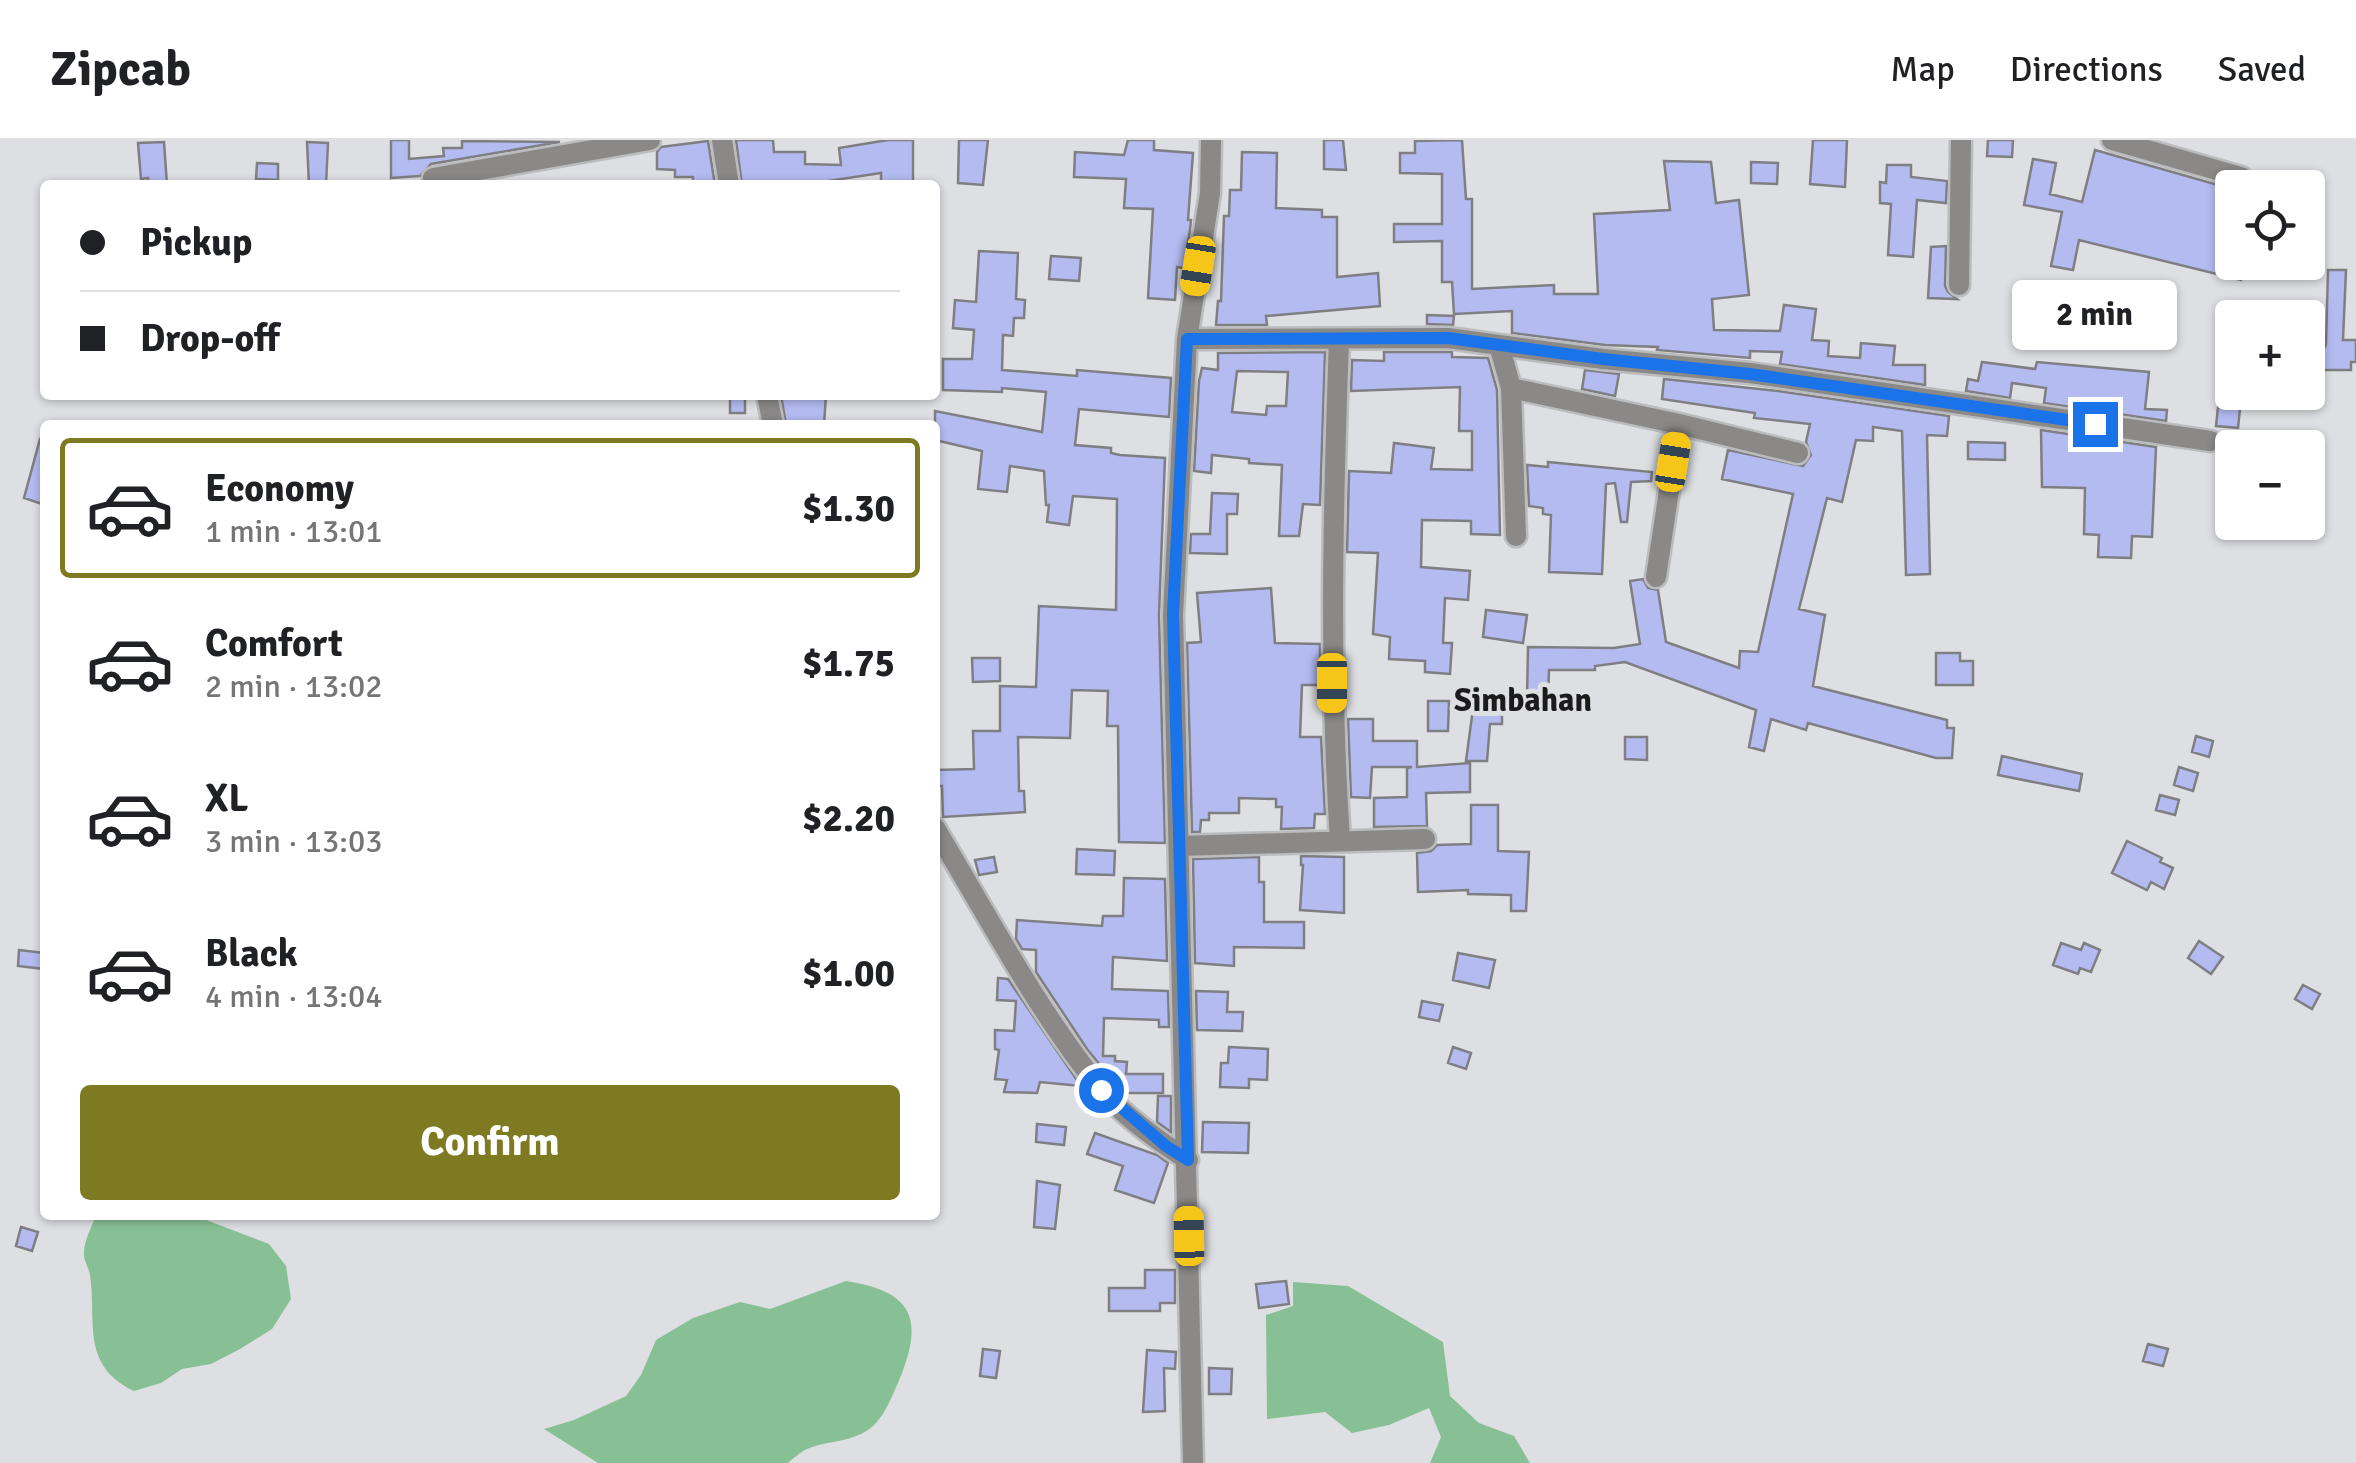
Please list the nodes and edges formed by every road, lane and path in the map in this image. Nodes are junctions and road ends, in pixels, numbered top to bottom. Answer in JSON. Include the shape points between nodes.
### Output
{"nodes":[{"id":1,"x":650,"y":140,"type":"edge"},
{"id":2,"x":722,"y":140,"type":"edge"},
{"id":3,"x":1211,"y":140,"type":"edge"},
{"id":4,"x":1961,"y":140,"type":"edge"},
{"id":5,"x":2112,"y":140,"type":"edge"},
{"id":6,"x":2220,"y":170,"type":"edge"},
{"id":7,"x":433,"y":178,"type":"dead end"},
{"id":8,"x":728,"y":180,"type":"edge"},
{"id":9,"x":1959,"y":285,"type":"dead end"},
{"id":10,"x":1187,"y":339,"type":"junction"},
{"id":11,"x":1338,"y":339,"type":"junction"},
{"id":12,"x":1499,"y":345,"type":"junction"},
{"id":13,"x":1512,"y":388,"type":"junction"},
{"id":14,"x":1679,"y":424,"type":"junction"},
{"id":15,"x":2210,"y":441,"type":"dead end"},
{"id":16,"x":1798,"y":452,"type":"dead end"},
{"id":17,"x":1516,"y":536,"type":"dead end"},
{"id":18,"x":1656,"y":577,"type":"dead end"},
{"id":19,"x":940,"y":836,"type":"edge"},
{"id":20,"x":1340,"y":840,"type":"junction"},
{"id":21,"x":1425,"y":840,"type":"dead end"},
{"id":22,"x":1178,"y":846,"type":"junction"},
{"id":23,"x":1188,"y":1160,"type":"junction"},
{"id":24,"x":1193,"y":1463,"type":"edge"}],
"edges":[{"from":1,"to":7,"type":"street"},
{"from":2,"to":8,"type":"street"},
{"from":3,"to":10,"type":"street","via":[[1210,193]]},
{"from":4,"to":9,"type":"street"},
{"from":5,"to":6,"type":"street"},
{"from":10,"to":11,"type":"street"},
{"from":10,"to":22,"type":"street","via":[[1173,614]]},
{"from":11,"to":12,"type":"street","via":[[1448,338]]},
{"from":11,"to":20,"type":"street","via":[[1332,723]]},
{"from":12,"to":13,"type":"street"},
{"from":12,"to":15,"type":"street"},
{"from":13,"to":14,"type":"street"},
{"from":13,"to":17,"type":"street"},
{"from":14,"to":16,"type":"street"},
{"from":14,"to":18,"type":"street"},
{"from":19,"to":23,"type":"street","via":[[1101,1090]]},
{"from":20,"to":21,"type":"street"},
{"from":20,"to":22,"type":"street"},
{"from":22,"to":23,"type":"street"},
{"from":23,"to":24,"type":"street"}]}
